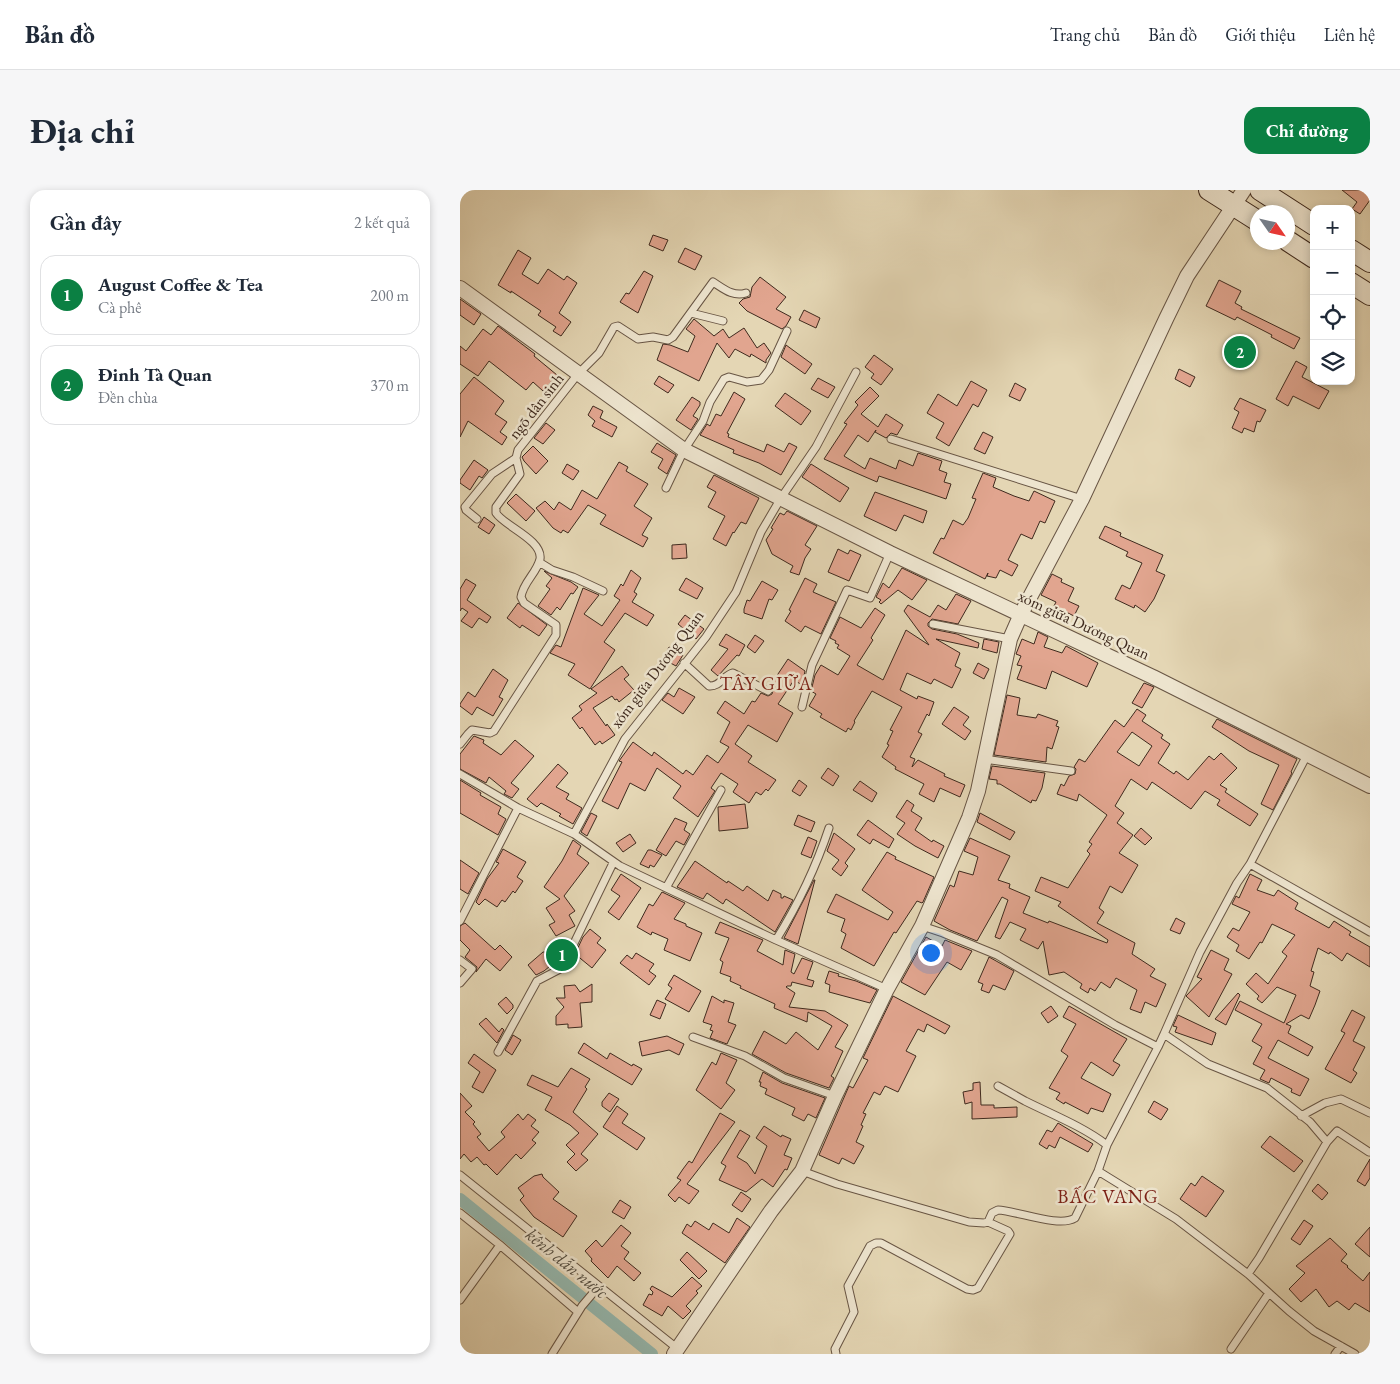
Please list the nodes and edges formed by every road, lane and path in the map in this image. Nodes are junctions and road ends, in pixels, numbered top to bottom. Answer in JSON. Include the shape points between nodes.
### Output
{"nodes":[{"id":1,"x":1209,"y":190,"type":"edge"},
{"id":2,"x":1260,"y":190,"type":"edge"},
{"id":3,"x":1239,"y":198,"type":"edge"},
{"id":4,"x":1250,"y":211,"type":"edge"},
{"id":5,"x":1310,"y":222,"type":"edge"},
{"id":6,"x":1295,"y":246,"type":"edge"},
{"id":7,"x":1355,"y":253,"type":"edge"},
{"id":8,"x":1310,"y":255,"type":"edge"},
{"id":9,"x":1370,"y":262,"type":"edge"},
{"id":10,"x":1355,"y":286,"type":"edge"},
{"id":11,"x":460,"y":288,"type":"edge"},
{"id":12,"x":746,"y":293,"type":"dead end"},
{"id":13,"x":1370,"y":295,"type":"edge"},
{"id":14,"x":691,"y":313,"type":"junction"},
{"id":15,"x":723,"y":321,"type":"dead end"},
{"id":16,"x":787,"y":331,"type":"dead end"},
{"id":17,"x":856,"y":372,"type":"dead end"},
{"id":18,"x":578,"y":374,"type":"junction"},
{"id":19,"x":891,"y":439,"type":"dead end"},
{"id":20,"x":684,"y":450,"type":"junction"},
{"id":21,"x":516,"y":458,"type":"junction"},
{"id":22,"x":666,"y":488,"type":"dead end"},
{"id":23,"x":781,"y":498,"type":"junction"},
{"id":24,"x":1082,"y":499,"type":"junction"},
{"id":25,"x":477,"y":519,"type":"dead end"},
{"id":26,"x":890,"y":553,"type":"junction"},
{"id":27,"x":540,"y":562,"type":"junction"},
{"id":28,"x":603,"y":590,"type":"dead end"},
{"id":29,"x":1021,"y":614,"type":"junction"},
{"id":30,"x":933,"y":624,"type":"dead end"},
{"id":31,"x":1010,"y":639,"type":"junction"},
{"id":32,"x":684,"y":663,"type":"junction"},
{"id":33,"x":768,"y":691,"type":"dead end"},
{"id":34,"x":802,"y":707,"type":"dead end"},
{"id":35,"x":460,"y":744,"type":"edge"},
{"id":36,"x":1307,"y":755,"type":"junction"},
{"id":37,"x":984,"y":759,"type":"junction"},
{"id":38,"x":1071,"y":771,"type":"dead end"},
{"id":39,"x":460,"y":774,"type":"edge"},
{"id":40,"x":1370,"y":786,"type":"edge"},
{"id":41,"x":721,"y":790,"type":"dead end"},
{"id":42,"x":518,"y":808,"type":"junction"},
{"id":43,"x":829,"y":828,"type":"dead end"},
{"id":44,"x":574,"y":834,"type":"junction"},
{"id":45,"x":613,"y":863,"type":"junction"},
{"id":46,"x":1250,"y":864,"type":"junction"},
{"id":47,"x":666,"y":888,"type":"junction"},
{"id":48,"x":460,"y":922,"type":"edge"},
{"id":49,"x":922,"y":926,"type":"junction"},
{"id":50,"x":1370,"y":932,"type":"edge"},
{"id":51,"x":776,"y":940,"type":"junction"},
{"id":52,"x":460,"y":960,"type":"edge"},
{"id":53,"x":460,"y":983,"type":"edge"},
{"id":54,"x":887,"y":989,"type":"junction"},
{"id":55,"x":1164,"y":1034,"type":"junction"},
{"id":56,"x":693,"y":1037,"type":"dead end"},
{"id":57,"x":1158,"y":1047,"type":"junction"},
{"id":58,"x":498,"y":1052,"type":"dead end"},
{"id":59,"x":998,"y":1086,"type":"dead end"},
{"id":60,"x":835,"y":1096,"type":"junction"},
{"id":61,"x":1370,"y":1112,"type":"edge"},
{"id":62,"x":1301,"y":1116,"type":"junction"},
{"id":63,"x":1327,"y":1142,"type":"junction"},
{"id":64,"x":1107,"y":1145,"type":"junction"},
{"id":65,"x":1369,"y":1152,"type":"edge"},
{"id":66,"x":802,"y":1171,"type":"junction"},
{"id":67,"x":1098,"y":1171,"type":"junction"},
{"id":68,"x":460,"y":1175,"type":"edge"},
{"id":69,"x":460,"y":1213,"type":"edge"},
{"id":70,"x":988,"y":1222,"type":"junction"},
{"id":71,"x":500,"y":1245,"type":"junction"},
{"id":72,"x":1248,"y":1274,"type":"junction"},
{"id":73,"x":599,"y":1286,"type":"junction"},
{"id":74,"x":1269,"y":1293,"type":"junction"},
{"id":75,"x":460,"y":1300,"type":"edge"},
{"id":76,"x":580,"y":1309,"type":"junction"},
{"id":77,"x":1341,"y":1346,"type":"junction"},
{"id":78,"x":1231,"y":1350,"type":"dead end"},
{"id":79,"x":676,"y":1351,"type":"edge"},
{"id":80,"x":552,"y":1354,"type":"edge"},
{"id":81,"x":836,"y":1354,"type":"edge"},
{"id":82,"x":1335,"y":1354,"type":"edge"},
{"id":83,"x":1355,"y":1354,"type":"edge"}],
"edges":[{"from":1,"to":3,"type":"main road"},
{"from":2,"to":5,"type":"main road"},
{"from":3,"to":4,"type":"main road"},
{"from":3,"to":24,"type":"street","via":[[1187,276]]},
{"from":6,"to":8,"type":"main road"},
{"from":7,"to":9,"type":"main road"},
{"from":10,"to":13,"type":"main road"},
{"from":11,"to":18,"type":"street","name":"xóm giữa Dương Quan"},
{"from":12,"to":14,"type":"lane","name":"ngõ dân sinh","via":[[733,294],[713,282]]},
{"from":14,"to":15,"type":"lane"},
{"from":14,"to":18,"type":"lane","name":"ngõ dân sinh","via":[[668,340],[638,339],[618,326],[614,327],[599,353]]},
{"from":16,"to":20,"type":"lane","via":[[769,370],[760,380],[724,379]]},
{"from":17,"to":23,"type":"lane","name":"xóm giữa Dương Quan","via":[[816,446]]},
{"from":18,"to":20,"type":"street","name":"xóm giữa Dương Quan"},
{"from":18,"to":21,"type":"lane","name":"ngõ dân sinh","via":[[518,450]]},
{"from":19,"to":24,"type":"lane"},
{"from":20,"to":22,"type":"lane"},
{"from":20,"to":23,"type":"street","name":"xóm giữa Dương Quan"},
{"from":21,"to":25,"type":"lane","via":[[492,474],[466,507]]},
{"from":21,"to":27,"type":"lane","name":"ngõ dân sinh","via":[[520,474],[496,507],[496,513],[535,545]]},
{"from":23,"to":26,"type":"street","name":"xóm giữa Dương Quan"},
{"from":23,"to":32,"type":"lane","name":"xóm giữa Dương Quan","via":[[761,532],[736,592]]},
{"from":24,"to":29,"type":"street"},
{"from":26,"to":29,"type":"street","name":"xóm giữa Dương Quan"},
{"from":26,"to":34,"type":"lane","via":[[870,598],[847,590],[812,665]]},
{"from":27,"to":28,"type":"lane"},
{"from":27,"to":35,"type":"lane","via":[[521,597],[524,603],[556,625],[556,635],[494,732],[472,730]]},
{"from":29,"to":31,"type":"street"},
{"from":29,"to":36,"type":"street","name":"xóm giữa Dương Quan"},
{"from":30,"to":31,"type":"lane"},
{"from":31,"to":37,"type":"street"},
{"from":32,"to":33,"type":"lane","via":[[709,686],[715,686],[733,673]]},
{"from":32,"to":44,"type":"lane","name":"xóm giữa Dương Quan","via":[[625,740]]},
{"from":36,"to":40,"type":"street","name":"xóm giữa Dương Quan"},
{"from":36,"to":46,"type":"lane"},
{"from":37,"to":38,"type":"lane"},
{"from":37,"to":49,"type":"street","via":[[969,818]]},
{"from":39,"to":42,"type":"lane"},
{"from":41,"to":47,"type":"lane"},
{"from":42,"to":44,"type":"lane"},
{"from":42,"to":48,"type":"lane"},
{"from":43,"to":51,"type":"lane","via":[[804,893]]},
{"from":44,"to":45,"type":"lane"},
{"from":45,"to":47,"type":"lane"},
{"from":45,"to":58,"type":"lane","via":[[562,968],[537,981]]},
{"from":46,"to":50,"type":"lane"},
{"from":46,"to":55,"type":"lane","via":[[1200,952]]},
{"from":47,"to":51,"type":"lane"},
{"from":49,"to":54,"type":"street"},
{"from":49,"to":57,"type":"lane","via":[[997,955]]},
{"from":51,"to":54,"type":"lane"},
{"from":52,"to":53,"type":"lane","via":[[472,969]]},
{"from":54,"to":60,"type":"street"},
{"from":55,"to":57,"type":"lane"},
{"from":55,"to":62,"type":"lane","via":[[1208,1064],[1267,1088]]},
{"from":56,"to":60,"type":"lane","via":[[744,1056],[784,1078]]},
{"from":57,"to":64,"type":"lane"},
{"from":59,"to":64,"type":"lane","via":[[1072,1123]]},
{"from":60,"to":66,"type":"street"},
{"from":61,"to":62,"type":"lane","via":[[1341,1099],[1325,1103]]},
{"from":62,"to":63,"type":"lane"},
{"from":63,"to":65,"type":"lane","via":[[1337,1131]]},
{"from":63,"to":72,"type":"lane"},
{"from":64,"to":67,"type":"lane"},
{"from":66,"to":70,"type":"lane","via":[[969,1222]]},
{"from":66,"to":79,"type":"street"},
{"from":67,"to":70,"type":"lane","via":[[1079,1213],[1072,1220],[1057,1221],[998,1210]]},
{"from":67,"to":72,"type":"lane","via":[[1176,1219]]},
{"from":68,"to":73,"type":"lane"},
{"from":69,"to":71,"type":"lane"},
{"from":70,"to":81,"type":"lane","via":[[1010,1234],[978,1288],[973,1290],[881,1243],[870,1246],[848,1286],[854,1312]]},
{"from":71,"to":75,"type":"lane"},
{"from":71,"to":76,"type":"lane"},
{"from":72,"to":74,"type":"lane"},
{"from":73,"to":76,"type":"lane"},
{"from":73,"to":79,"type":"lane"},
{"from":74,"to":77,"type":"lane","via":[[1314,1331]]},
{"from":74,"to":78,"type":"lane"},
{"from":76,"to":80,"type":"lane"},
{"from":77,"to":82,"type":"lane"},
{"from":77,"to":83,"type":"lane"}]}
